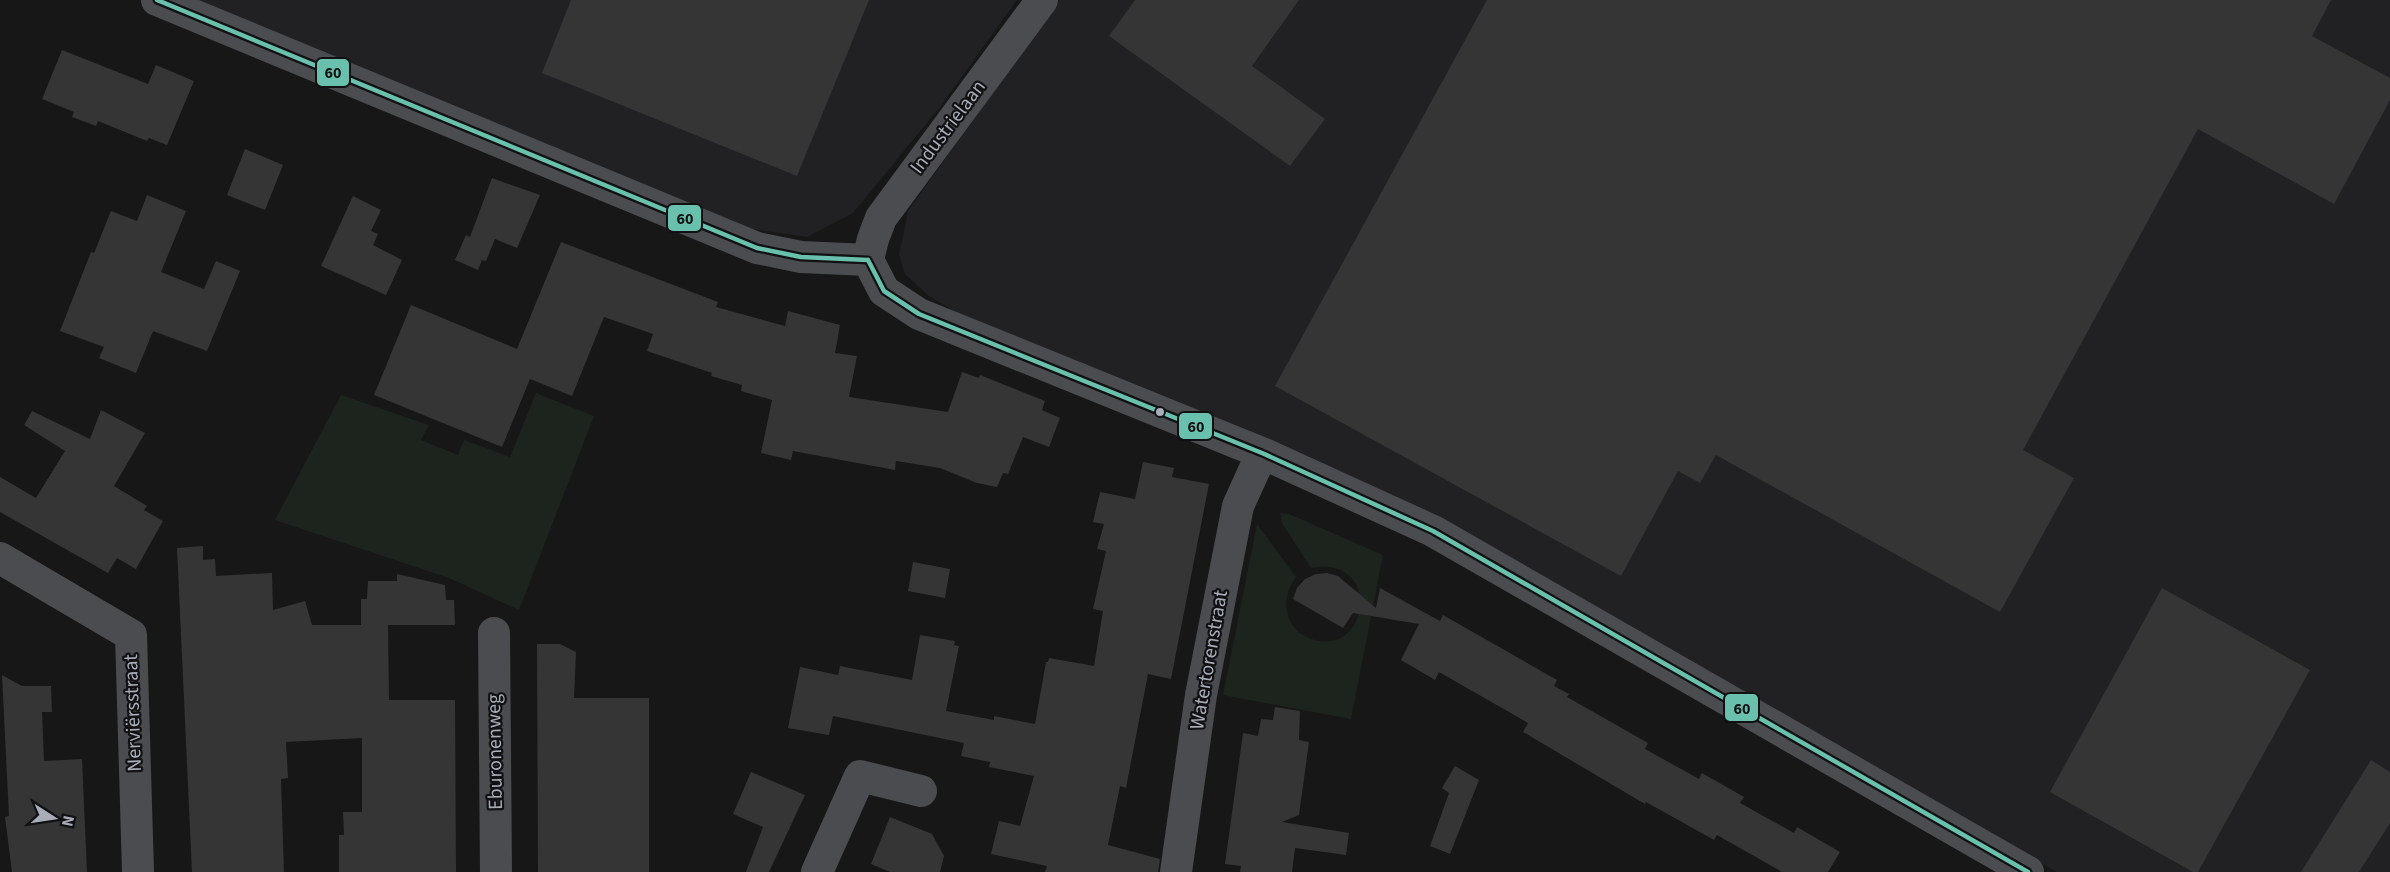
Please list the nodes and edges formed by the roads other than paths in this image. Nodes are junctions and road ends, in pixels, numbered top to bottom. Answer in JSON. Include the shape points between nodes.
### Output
{"nodes":[{"id":1,"x":157,"y":0,"type":"edge"},
{"id":2,"x":1042,"y":0,"type":"edge"},
{"id":3,"x":868,"y":260,"type":"junction"},
{"id":4,"x":1262,"y":453,"type":"junction"},
{"id":5,"x":0,"y":558,"type":"edge"},
{"id":6,"x":494,"y":633,"type":"dead end"},
{"id":7,"x":921,"y":791,"type":"dead end"},
{"id":8,"x":138,"y":872,"type":"edge"},
{"id":9,"x":496,"y":872,"type":"edge"},
{"id":10,"x":817,"y":872,"type":"edge"},
{"id":11,"x":1176,"y":872,"type":"edge"},
{"id":12,"x":2028,"y":872,"type":"edge"}],
"edges":[{"from":1,"to":3,"type":"street","via":[[757,248],[801,257]]},
{"from":2,"to":3,"type":"street","name":"Industrielaan","via":[[881,218]]},
{"from":3,"to":4,"type":"street","via":[[884,291],[919,314]]},
{"from":4,"to":11,"type":"street","name":"Watertorenstraat","via":[[1238,506],[1201,695]]},
{"from":4,"to":12,"type":"street","via":[[1433,531]]},
{"from":5,"to":8,"type":"street","name":"Nerviërsstraat","via":[[131,635]]},
{"from":6,"to":9,"type":"street","name":"Eburonenweg"},
{"from":7,"to":10,"type":"street","via":[[860,776]]}]}
